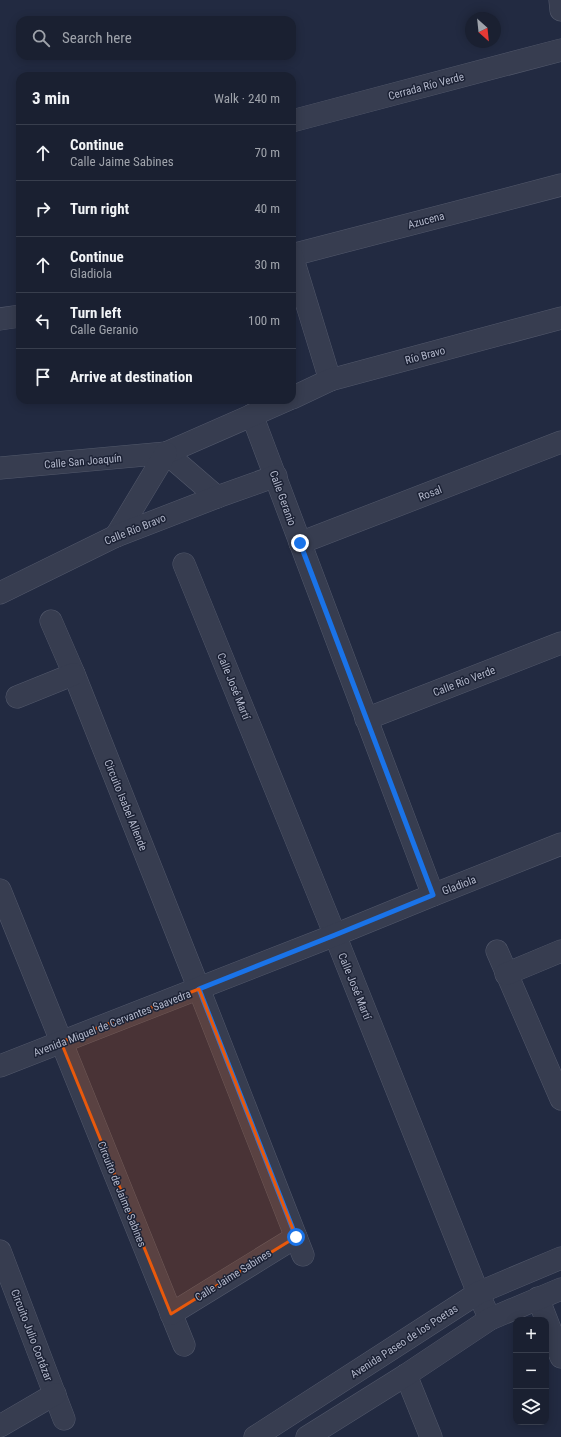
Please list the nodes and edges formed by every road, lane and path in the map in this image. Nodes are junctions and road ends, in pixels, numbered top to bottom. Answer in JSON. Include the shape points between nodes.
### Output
{"nodes":[{"id":1,"x":561,"y":50,"type":"edge"},
{"id":2,"x":296,"y":120,"type":"edge"},
{"id":3,"x":561,"y":185,"type":"edge"},
{"id":4,"x":296,"y":255,"type":"edge"},
{"id":5,"x":296,"y":269,"type":"edge"},
{"id":6,"x":16,"y":317,"type":"edge"},
{"id":7,"x":561,"y":318,"type":"edge"},
{"id":8,"x":0,"y":319,"type":"edge"},
{"id":9,"x":330,"y":380,"type":"junction"},
{"id":10,"x":296,"y":396,"type":"edge"},
{"id":11,"x":277,"y":404,"type":"edge"},
{"id":12,"x":252,"y":415,"type":"junction"},
{"id":13,"x":561,"y":442,"type":"edge"},
{"id":14,"x":166,"y":453,"type":"junction"},
{"id":15,"x":0,"y":468,"type":"edge"},
{"id":16,"x":276,"y":476,"type":"junction"},
{"id":17,"x":217,"y":497,"type":"junction"},
{"id":18,"x":116,"y":536,"type":"junction"},
{"id":19,"x":300,"y":543,"type":"junction"},
{"id":20,"x":184,"y":564,"type":"dead end"},
{"id":21,"x":0,"y":593,"type":"edge"},
{"id":22,"x":51,"y":621,"type":"dead end"},
{"id":23,"x":561,"y":643,"type":"edge"},
{"id":24,"x":74,"y":674,"type":"junction"},
{"id":25,"x":17,"y":697,"type":"dead end"},
{"id":26,"x":366,"y":719,"type":"junction"},
{"id":27,"x":561,"y":844,"type":"edge"},
{"id":28,"x":0,"y":890,"type":"edge"},
{"id":29,"x":433,"y":895,"type":"junction"},
{"id":30,"x":335,"y":935,"type":"junction"},
{"id":31,"x":497,"y":951,"type":"dead end"},
{"id":32,"x":561,"y":951,"type":"edge"},
{"id":33,"x":506,"y":974,"type":"junction"},
{"id":34,"x":199,"y":989,"type":"junction"},
{"id":35,"x":60,"y":1042,"type":"junction"},
{"id":36,"x":0,"y":1066,"type":"edge"},
{"id":37,"x":561,"y":1099,"type":"edge"},
{"id":38,"x":0,"y":1251,"type":"edge"},
{"id":39,"x":561,"y":1258,"type":"edge"},
{"id":40,"x":561,"y":1289,"type":"edge"},
{"id":41,"x":478,"y":1294,"type":"junction"},
{"id":42,"x":538,"y":1298,"type":"junction"},
{"id":43,"x":171,"y":1314,"type":"junction"},
{"id":44,"x":490,"y":1319,"type":"junction"},
{"id":45,"x":184,"y":1345,"type":"dead end"},
{"id":46,"x":561,"y":1357,"type":"edge"},
{"id":47,"x":406,"y":1375,"type":"junction"},
{"id":48,"x":55,"y":1394,"type":"junction"},
{"id":49,"x":64,"y":1419,"type":"dead end"},
{"id":50,"x":0,"y":1426,"type":"edge"},
{"id":51,"x":255,"y":1437,"type":"edge"},
{"id":52,"x":307,"y":1437,"type":"edge"},
{"id":53,"x":431,"y":1437,"type":"edge"}],
"edges":[{"from":1,"to":2,"type":"street","name":"Cerrada Río Verde"},
{"from":3,"to":4,"type":"street","name":"Azucena"},
{"from":5,"to":9,"type":"street"},
{"from":6,"to":8,"type":"street"},
{"from":7,"to":9,"type":"street","name":"Río Bravo"},
{"from":9,"to":10,"type":"street","name":"Río Bravo"},
{"from":11,"to":12,"type":"street"},
{"from":12,"to":14,"type":"street"},
{"from":12,"to":16,"type":"street","name":"Calle Geranio"},
{"from":13,"to":19,"type":"street","name":"Rosal"},
{"from":14,"to":15,"type":"street","name":"Calle San Joaquín"},
{"from":14,"to":17,"type":"street"},
{"from":14,"to":18,"type":"street"},
{"from":16,"to":17,"type":"street","name":"Calle Río Bravo"},
{"from":16,"to":19,"type":"street","name":"Calle Geranio"},
{"from":17,"to":18,"type":"street","name":"Calle Río Bravo"},
{"from":18,"to":21,"type":"street","name":"Calle Río Bravo"},
{"from":19,"to":26,"type":"street","name":"Calle Geranio"},
{"from":20,"to":30,"type":"street","name":"Calle José Martí"},
{"from":22,"to":24,"type":"street","name":"Circuito Isabel Allende"},
{"from":23,"to":26,"type":"street","name":"Calle Río Verde"},
{"from":24,"to":25,"type":"street"},
{"from":24,"to":34,"type":"street","name":"Circuito Isabel Allende"},
{"from":26,"to":29,"type":"street","name":"Calle Geranio"},
{"from":27,"to":29,"type":"street","name":"Gladiola"},
{"from":28,"to":35,"type":"street"},
{"from":29,"to":30,"type":"street","name":"Gladiola"},
{"from":30,"to":34,"type":"street","name":"Avenida Miguel de Cervantes Saavedra"},
{"from":30,"to":41,"type":"street","name":"Calle José Martí"},
{"from":31,"to":33,"type":"street"},
{"from":32,"to":33,"type":"street"},
{"from":33,"to":37,"type":"street"},
{"from":34,"to":35,"type":"street","name":"Avenida Miguel de Cervantes Saavedra"},
{"from":34,"to":43,"type":"street","name":"Calle Jaime Sabines","via":[[299,1246]]},
{"from":35,"to":36,"type":"street","name":"Avenida Miguel de Cervantes Saavedra"},
{"from":35,"to":43,"type":"street","name":"Circuito de Jaime Sabines"},
{"from":38,"to":48,"type":"street","name":"Circuito Julio Cortázar"},
{"from":39,"to":41,"type":"street","name":"Avenida Paseo de los Poetas"},
{"from":40,"to":42,"type":"street"},
{"from":41,"to":44,"type":"street","name":"Calle José Martí"},
{"from":41,"to":51,"type":"street","name":"Avenida Paseo de los Poetas"},
{"from":42,"to":44,"type":"street"},
{"from":42,"to":46,"type":"street"},
{"from":43,"to":45,"type":"street","name":"Circuito de Jaime Sabines"},
{"from":44,"to":47,"type":"street"},
{"from":47,"to":52,"type":"street"},
{"from":47,"to":53,"type":"street"},
{"from":48,"to":49,"type":"street","name":"Circuito Julio Cortázar"},
{"from":48,"to":50,"type":"street"}]}
